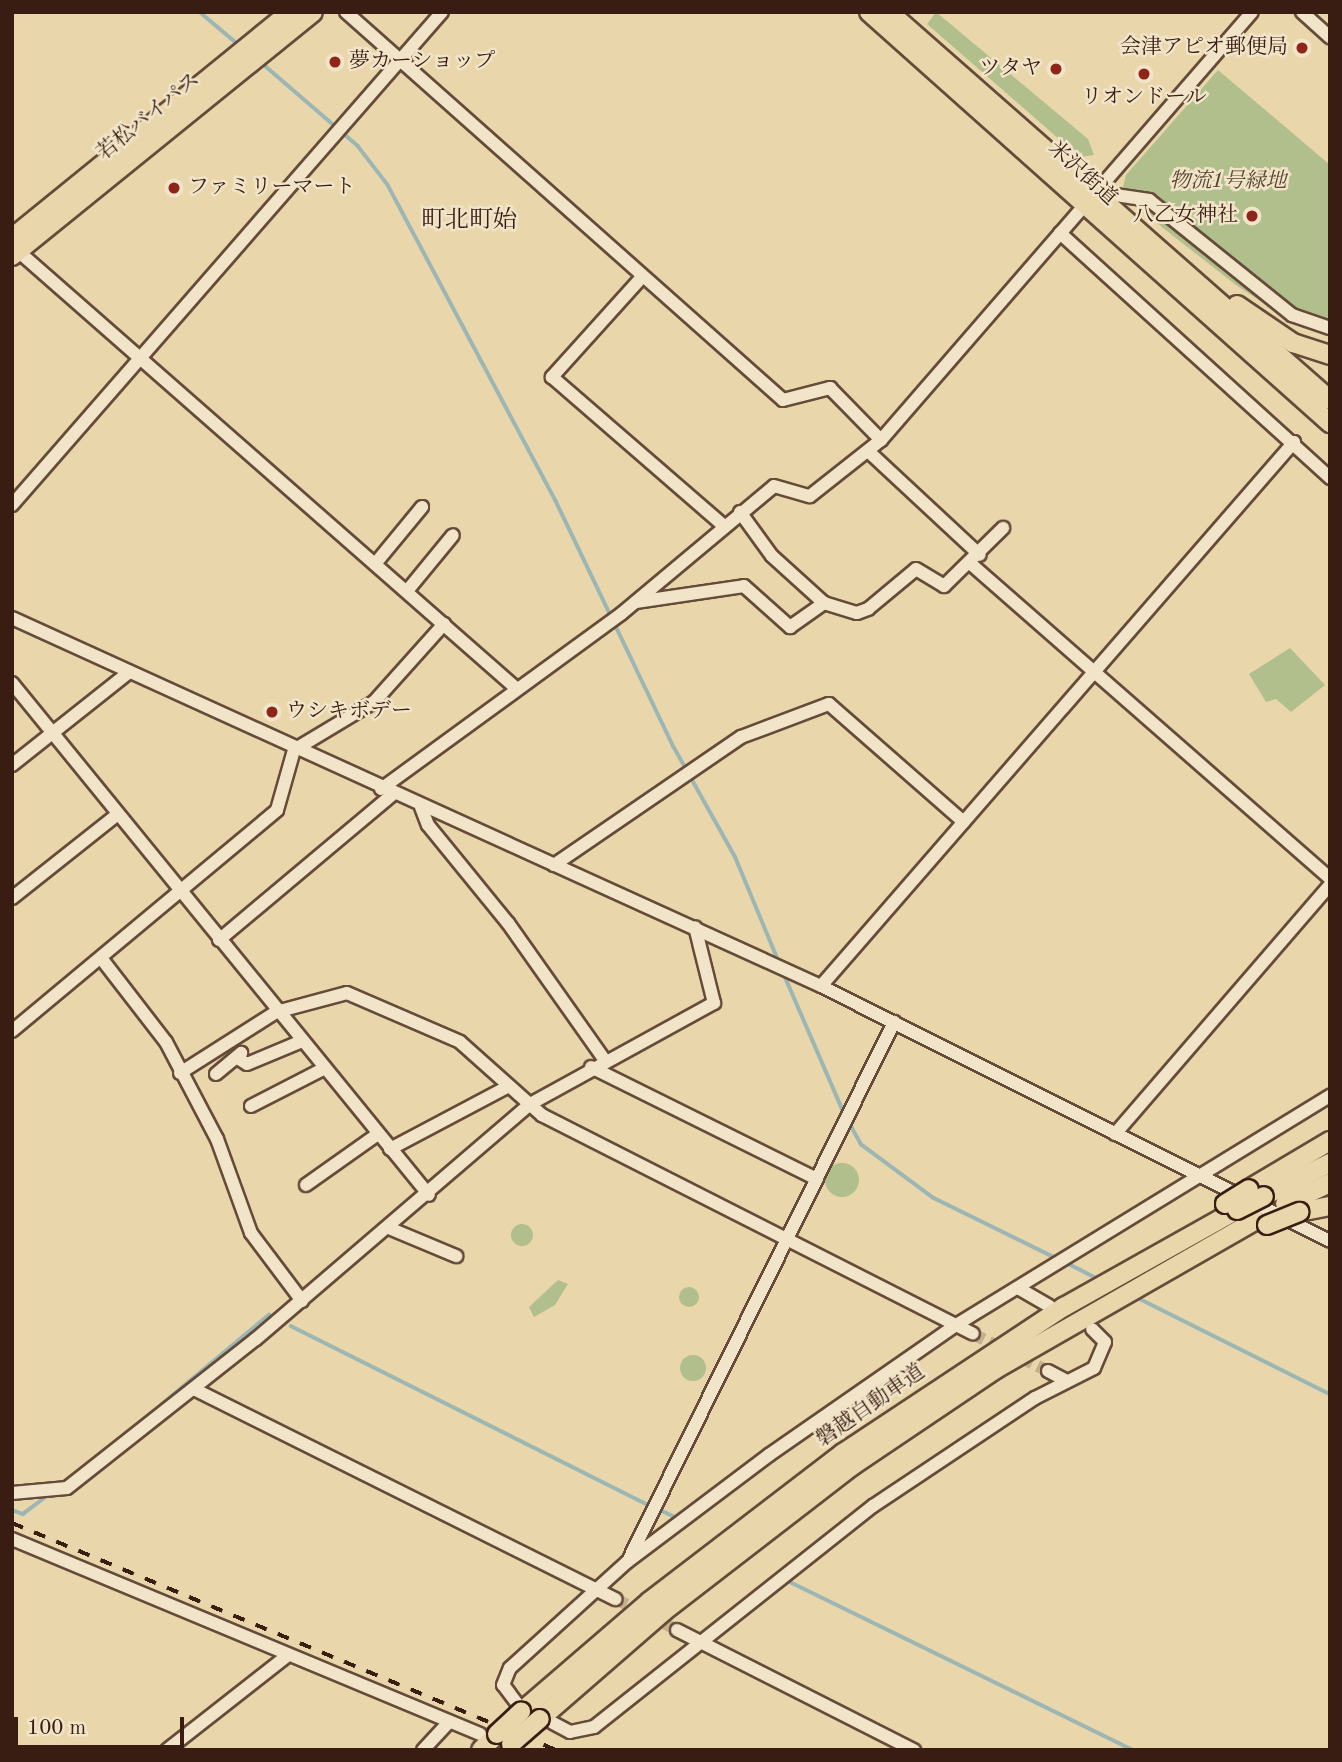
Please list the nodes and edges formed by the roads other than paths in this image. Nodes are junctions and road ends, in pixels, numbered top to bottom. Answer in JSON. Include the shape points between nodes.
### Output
{"nodes":[{"id":1,"x":290,"y":12,"type":"edge"},
{"id":2,"x":313,"y":12,"type":"edge"},
{"id":3,"x":346,"y":12,"type":"edge"},
{"id":4,"x":442,"y":12,"type":"edge"},
{"id":5,"x":869,"y":12,"type":"edge"},
{"id":6,"x":889,"y":12,"type":"edge"},
{"id":7,"x":908,"y":12,"type":"edge"},
{"id":8,"x":1252,"y":12,"type":"edge"},
{"id":9,"x":1302,"y":12,"type":"edge"},
{"id":10,"x":1330,"y":37,"type":"edge"},
{"id":11,"x":919,"y":38,"type":"junction"},
{"id":12,"x":261,"y":45,"type":"junction"},
{"id":13,"x":399,"y":61,"type":"junction"},
{"id":14,"x":1089,"y":199,"type":"junction"},
{"id":15,"x":1060,"y":233,"type":"junction"},
{"id":16,"x":1147,"y":238,"type":"junction"},
{"id":17,"x":14,"y":249,"type":"edge"},
{"id":18,"x":642,"y":277,"type":"junction"},
{"id":19,"x":1330,"y":328,"type":"edge"},
{"id":20,"x":1330,"y":355,"type":"edge"},
{"id":21,"x":142,"y":358,"type":"junction"},
{"id":22,"x":1330,"y":400,"type":"edge"},
{"id":23,"x":1330,"y":423,"type":"edge"},
{"id":24,"x":881,"y":440,"type":"junction"},
{"id":25,"x":1294,"y":442,"type":"junction"},
{"id":26,"x":869,"y":452,"type":"junction"},
{"id":27,"x":1330,"y":478,"type":"edge"},
{"id":28,"x":12,"y":505,"type":"edge"},
{"id":29,"x":422,"y":507,"type":"dead end"},
{"id":30,"x":740,"y":512,"type":"junction"},
{"id":31,"x":723,"y":525,"type":"junction"},
{"id":32,"x":1003,"y":528,"type":"dead end"},
{"id":33,"x":453,"y":535,"type":"dead end"},
{"id":34,"x":976,"y":560,"type":"junction"},
{"id":35,"x":376,"y":564,"type":"junction"},
{"id":36,"x":407,"y":592,"type":"junction"},
{"id":37,"x":636,"y":602,"type":"junction"},
{"id":38,"x":824,"y":603,"type":"junction"},
{"id":39,"x":12,"y":618,"type":"edge"},
{"id":40,"x":444,"y":624,"type":"junction"},
{"id":41,"x":1094,"y":672,"type":"junction"},
{"id":42,"x":128,"y":673,"type":"junction"},
{"id":43,"x":12,"y":683,"type":"edge"},
{"id":44,"x":517,"y":689,"type":"junction"},
{"id":45,"x":52,"y":734,"type":"junction"},
{"id":46,"x":294,"y":750,"type":"junction"},
{"id":47,"x":12,"y":765,"type":"edge"},
{"id":48,"x":387,"y":792,"type":"junction"},
{"id":49,"x":421,"y":807,"type":"junction"},
{"id":50,"x":117,"y":814,"type":"junction"},
{"id":51,"x":964,"y":822,"type":"junction"},
{"id":52,"x":554,"y":865,"type":"junction"},
{"id":53,"x":1330,"y":878,"type":"edge"},
{"id":54,"x":1330,"y":886,"type":"edge"},
{"id":55,"x":181,"y":892,"type":"junction"},
{"id":56,"x":12,"y":898,"type":"edge"},
{"id":57,"x":695,"y":927,"type":"junction"},
{"id":58,"x":219,"y":940,"type":"junction"},
{"id":59,"x":101,"y":958,"type":"junction"},
{"id":60,"x":821,"y":986,"type":"junction"},
{"id":61,"x":276,"y":1012,"type":"junction"},
{"id":62,"x":894,"y":1021,"type":"junction"},
{"id":63,"x":12,"y":1031,"type":"edge"},
{"id":64,"x":302,"y":1041,"type":"junction"},
{"id":65,"x":234,"y":1044,"type":"junction"},
{"id":66,"x":239,"y":1059,"type":"junction"},
{"id":67,"x":604,"y":1059,"type":"junction"},
{"id":68,"x":591,"y":1067,"type":"junction"},
{"id":69,"x":325,"y":1068,"type":"junction"},
{"id":70,"x":180,"y":1073,"type":"junction"},
{"id":71,"x":216,"y":1074,"type":"dead end"},
{"id":72,"x":507,"y":1087,"type":"junction"},
{"id":73,"x":1330,"y":1096,"type":"edge"},
{"id":74,"x":530,"y":1104,"type":"junction"},
{"id":75,"x":251,"y":1106,"type":"dead end"},
{"id":76,"x":1115,"y":1133,"type":"junction"},
{"id":77,"x":377,"y":1134,"type":"junction"},
{"id":78,"x":1330,"y":1141,"type":"edge"},
{"id":79,"x":390,"y":1149,"type":"junction"},
{"id":80,"x":1330,"y":1163,"type":"edge"},
{"id":81,"x":1196,"y":1173,"type":"junction"},
{"id":82,"x":817,"y":1180,"type":"junction"},
{"id":83,"x":1330,"y":1183,"type":"edge"},
{"id":84,"x":306,"y":1185,"type":"dead end"},
{"id":85,"x":1256,"y":1193,"type":"junction"},
{"id":86,"x":429,"y":1195,"type":"junction"},
{"id":87,"x":1330,"y":1206,"type":"edge"},
{"id":88,"x":1292,"y":1208,"type":"junction"},
{"id":89,"x":389,"y":1228,"type":"junction"},
{"id":90,"x":1330,"y":1241,"type":"edge"},
{"id":91,"x":787,"y":1243,"type":"junction"},
{"id":92,"x":456,"y":1256,"type":"dead end"},
{"id":93,"x":1018,"y":1288,"type":"junction"},
{"id":94,"x":302,"y":1301,"type":"junction"},
{"id":95,"x":1056,"y":1306,"type":"junction"},
{"id":96,"x":1086,"y":1323,"type":"junction"},
{"id":97,"x":956,"y":1325,"type":"junction"},
{"id":98,"x":973,"y":1334,"type":"tunnel mouth"},
{"id":99,"x":1048,"y":1371,"type":"tunnel mouth"},
{"id":100,"x":1067,"y":1381,"type":"junction"},
{"id":101,"x":194,"y":1389,"type":"junction"},
{"id":102,"x":12,"y":1493,"type":"edge"},
{"id":103,"x":12,"y":1539,"type":"edge"},
{"id":104,"x":627,"y":1562,"type":"junction"},
{"id":105,"x":598,"y":1590,"type":"junction"},
{"id":106,"x":616,"y":1599,"type":"tunnel mouth"},
{"id":107,"x":677,"y":1630,"type":"tunnel mouth"},
{"id":108,"x":697,"y":1640,"type":"junction"},
{"id":109,"x":288,"y":1654,"type":"junction"},
{"id":110,"x":518,"y":1707,"type":"junction"},
{"id":111,"x":546,"y":1721,"type":"junction"},
{"id":112,"x":449,"y":1722,"type":"junction"},
{"id":113,"x":495,"y":1742,"type":"edge"},
{"id":114,"x":167,"y":1750,"type":"edge"},
{"id":115,"x":423,"y":1750,"type":"edge"},
{"id":116,"x":914,"y":1750,"type":"edge"}],
"edges":[{"from":1,"to":12,"type":"highway","name":"若松バイパス"},
{"from":2,"to":12,"type":"highway","name":"若松バイパス"},
{"from":3,"to":13,"type":"street"},
{"from":4,"to":13,"type":"street"},
{"from":5,"to":14,"type":"highway","name":"米沢街道"},
{"from":6,"to":11,"type":"highway","name":"米沢街道"},
{"from":7,"to":11,"type":"street"},
{"from":8,"to":14,"type":"street"},
{"from":9,"to":10,"type":"street"},
{"from":11,"to":14,"type":"highway","name":"米沢街道"},
{"from":12,"to":17,"type":"highway","name":"若松バイパス"},
{"from":13,"to":18,"type":"street"},
{"from":13,"to":21,"type":"street"},
{"from":14,"to":15,"type":"street"},
{"from":14,"to":16,"type":"highway","name":"米沢街道"},
{"from":14,"to":19,"type":"street","via":[[1149,200],[1292,315]]},
{"from":14,"to":23,"type":"highway","name":"米沢街道"},
{"from":15,"to":24,"type":"street"},
{"from":15,"to":25,"type":"street"},
{"from":16,"to":20,"type":"highway","via":[[1293,343]]},
{"from":16,"to":22,"type":"highway","name":"米沢街道"},
{"from":17,"to":21,"type":"street"},
{"from":18,"to":24,"type":"street","via":[[783,400],[830,388]]},
{"from":18,"to":31,"type":"street","via":[[552,377]]},
{"from":21,"to":28,"type":"street"},
{"from":21,"to":35,"type":"street"},
{"from":24,"to":26,"type":"street"},
{"from":25,"to":27,"type":"street"},
{"from":25,"to":41,"type":"street"},
{"from":26,"to":30,"type":"street","via":[[810,496],[774,486]]},
{"from":26,"to":34,"type":"street"},
{"from":29,"to":35,"type":"street"},
{"from":30,"to":31,"type":"street"},
{"from":30,"to":38,"type":"street","via":[[766,550]]},
{"from":31,"to":37,"type":"street"},
{"from":32,"to":34,"type":"street"},
{"from":33,"to":36,"type":"street"},
{"from":34,"to":38,"type":"street","via":[[944,586],[916,569],[857,613]]},
{"from":34,"to":41,"type":"street"},
{"from":35,"to":36,"type":"street"},
{"from":36,"to":40,"type":"street"},
{"from":37,"to":38,"type":"street","via":[[744,586],[790,627]]},
{"from":37,"to":44,"type":"street"},
{"from":39,"to":42,"type":"street"},
{"from":40,"to":44,"type":"street"},
{"from":40,"to":46,"type":"street","via":[[374,702]]},
{"from":41,"to":51,"type":"street"},
{"from":41,"to":53,"type":"street"},
{"from":42,"to":45,"type":"street"},
{"from":42,"to":46,"type":"street"},
{"from":43,"to":45,"type":"street"},
{"from":44,"to":48,"type":"street"},
{"from":45,"to":47,"type":"street"},
{"from":45,"to":50,"type":"street"},
{"from":46,"to":48,"type":"street"},
{"from":46,"to":55,"type":"street","via":[[276,810]]},
{"from":48,"to":49,"type":"street"},
{"from":48,"to":58,"type":"street"},
{"from":49,"to":52,"type":"street"},
{"from":49,"to":67,"type":"street","via":[[428,825],[508,923]]},
{"from":50,"to":55,"type":"street"},
{"from":50,"to":56,"type":"street"},
{"from":51,"to":52,"type":"street","via":[[830,704],[741,737]]},
{"from":51,"to":60,"type":"street"},
{"from":52,"to":57,"type":"street"},
{"from":54,"to":76,"type":"street"},
{"from":55,"to":58,"type":"street"},
{"from":55,"to":59,"type":"street"},
{"from":57,"to":60,"type":"street"},
{"from":57,"to":67,"type":"street","via":[[714,1003]]},
{"from":58,"to":61,"type":"street"},
{"from":59,"to":63,"type":"street"},
{"from":59,"to":70,"type":"street","via":[[158,1029]]},
{"from":60,"to":62,"type":"street"},
{"from":61,"to":64,"type":"street"},
{"from":61,"to":65,"type":"street"},
{"from":61,"to":72,"type":"street","via":[[347,993],[460,1041]]},
{"from":62,"to":76,"type":"street"},
{"from":62,"to":82,"type":"street"},
{"from":64,"to":66,"type":"street","via":[[247,1064]]},
{"from":64,"to":69,"type":"street"},
{"from":65,"to":66,"type":"street"},
{"from":65,"to":70,"type":"street"},
{"from":66,"to":71,"type":"street"},
{"from":67,"to":68,"type":"street"},
{"from":68,"to":74,"type":"street"},
{"from":68,"to":82,"type":"street"},
{"from":69,"to":75,"type":"street"},
{"from":69,"to":77,"type":"street"},
{"from":70,"to":94,"type":"street","via":[[217,1139],[251,1233]]},
{"from":72,"to":74,"type":"street"},
{"from":72,"to":79,"type":"street"},
{"from":73,"to":81,"type":"street"},
{"from":74,"to":86,"type":"street"},
{"from":74,"to":91,"type":"street"},
{"from":76,"to":81,"type":"street"},
{"from":77,"to":79,"type":"street"},
{"from":77,"to":84,"type":"street"},
{"from":78,"to":85,"type":"highway"},
{"from":79,"to":86,"type":"street"},
{"from":80,"to":85,"type":"highway"},
{"from":81,"to":90,"type":"street"},
{"from":81,"to":93,"type":"street"},
{"from":82,"to":91,"type":"street"},
{"from":83,"to":88,"type":"highway"},
{"from":85,"to":95,"type":"highway","name":"磐越自動車道","bridge":true,"via":[[1093,1290]]},
{"from":86,"to":89,"type":"street"},
{"from":87,"to":88,"type":"highway"},
{"from":88,"to":96,"type":"highway","name":"磐越自動車道","bridge":true,"via":[[1185,1263]]},
{"from":89,"to":92,"type":"street"},
{"from":89,"to":94,"type":"street"},
{"from":91,"to":97,"type":"street"},
{"from":91,"to":104,"type":"street"},
{"from":93,"to":95,"type":"street"},
{"from":93,"to":97,"type":"street"},
{"from":94,"to":101,"type":"street"},
{"from":95,"to":110,"type":"highway","name":"磐越自動車道","via":[[778,1500]]},
{"from":96,"to":100,"type":"street","via":[[1105,1342],[1102,1359]]},
{"from":96,"to":111,"type":"highway","name":"磐越自動車道","via":[[789,1512]]},
{"from":97,"to":98,"type":"street"},
{"from":97,"to":104,"type":"street"},
{"from":99,"to":100,"type":"street"},
{"from":100,"to":108,"type":"street","via":[[970,1439],[778,1576]]},
{"from":101,"to":102,"type":"street","via":[[67,1488]]},
{"from":101,"to":105,"type":"street"},
{"from":103,"to":109,"type":"street"},
{"from":104,"to":105,"type":"street"},
{"from":105,"to":106,"type":"street"},
{"from":105,"to":110,"type":"street","via":[[510,1668],[503,1685]]},
{"from":107,"to":108,"type":"street"},
{"from":108,"to":111,"type":"street","via":[[594,1727],[570,1732]]},
{"from":108,"to":116,"type":"street"},
{"from":109,"to":112,"type":"street"},
{"from":109,"to":114,"type":"street"},
{"from":110,"to":113,"type":"highway","name":"磐越自動車道","bridge":true},
{"from":111,"to":113,"type":"highway","name":"磐越自動車道","bridge":true},
{"from":112,"to":113,"type":"street"},
{"from":112,"to":115,"type":"street"}]}
